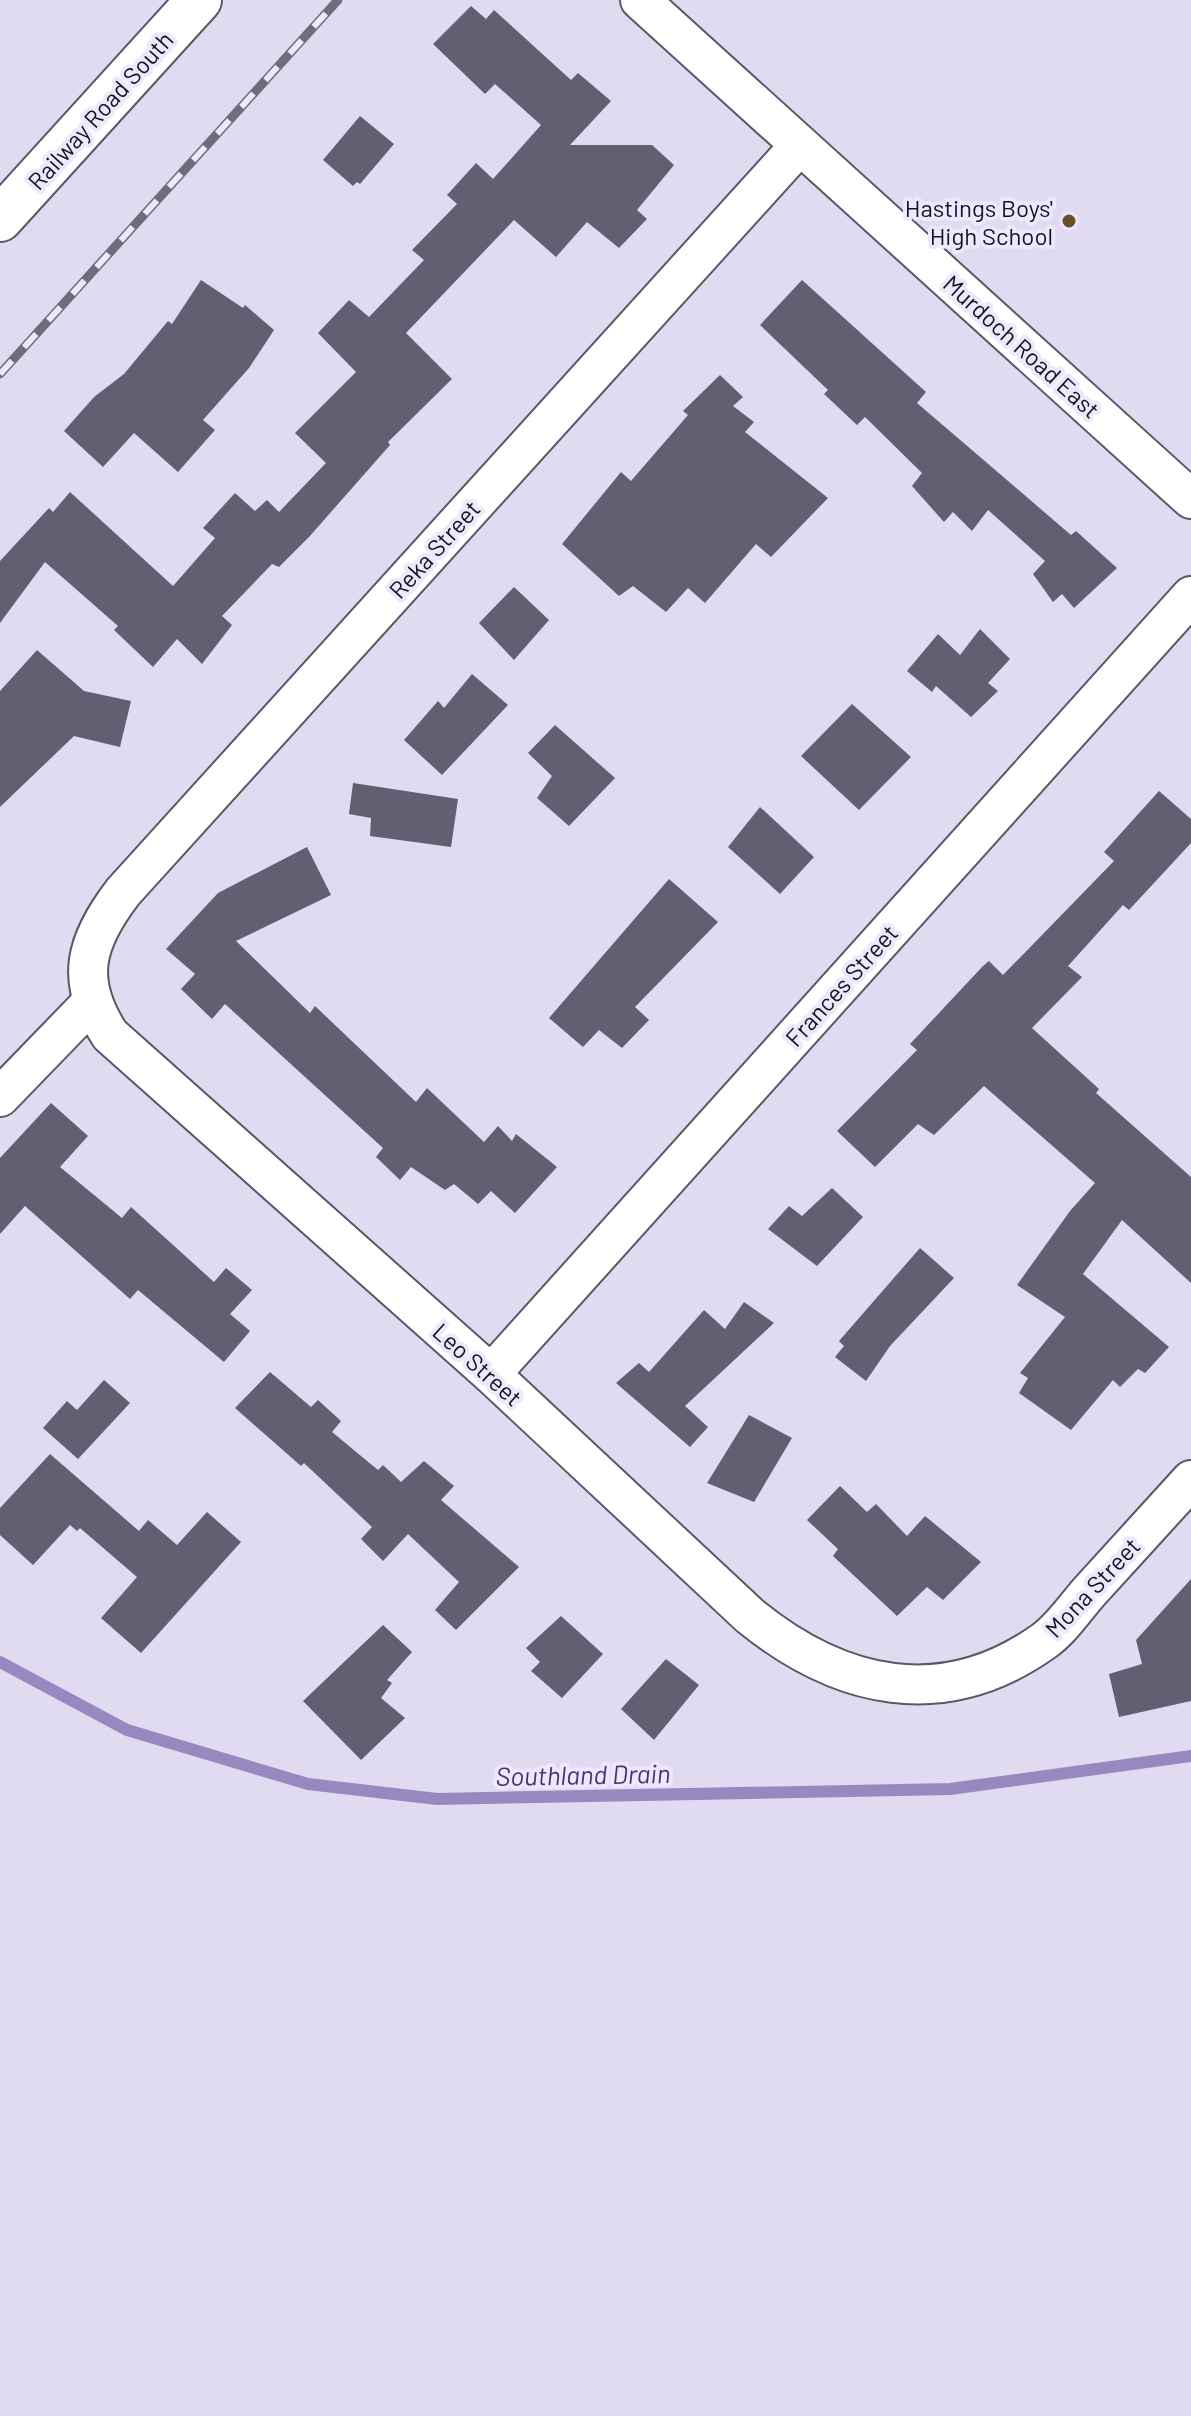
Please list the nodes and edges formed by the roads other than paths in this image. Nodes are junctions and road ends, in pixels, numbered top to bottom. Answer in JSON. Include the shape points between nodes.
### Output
{"nodes":[{"id":1,"x":199,"y":0,"type":"edge"},
{"id":2,"x":640,"y":0,"type":"edge"},
{"id":3,"x":800,"y":145,"type":"junction"},
{"id":4,"x":0,"y":219,"type":"edge"},
{"id":5,"x":1191,"y":499,"type":"edge"},
{"id":6,"x":1191,"y":596,"type":"edge"},
{"id":7,"x":88,"y":964,"type":"joint"},
{"id":8,"x":92,"y":1002,"type":"junction"},
{"id":9,"x":0,"y":1097,"type":"edge"},
{"id":10,"x":491,"y":1374,"type":"junction"},
{"id":11,"x":1191,"y":1480,"type":"edge"},
{"id":12,"x":930,"y":1684,"type":"joint"}],
"edges":[{"from":1,"to":4,"type":"main road","name":"Railway Road South"},
{"from":2,"to":3,"type":"street","name":"Murdoch Road East"},
{"from":3,"to":5,"type":"street","name":"Murdoch Road East"},
{"from":3,"to":7,"type":"street","name":"Reka Street","via":[[123,892],[94,934]]},
{"from":6,"to":10,"type":"street","name":"Frances Street"},
{"from":7,"to":8,"type":"street","name":"Leo Street"},
{"from":8,"to":9,"type":"street"},
{"from":8,"to":10,"type":"street","name":"Leo Street","via":[[110,1035]]},
{"from":10,"to":12,"type":"street","name":"Leo Street","via":[[783,1643],[851,1676],[891,1685]]},
{"from":11,"to":12,"type":"street","name":"Mona Street","via":[[1045,1640],[969,1677]]}]}
